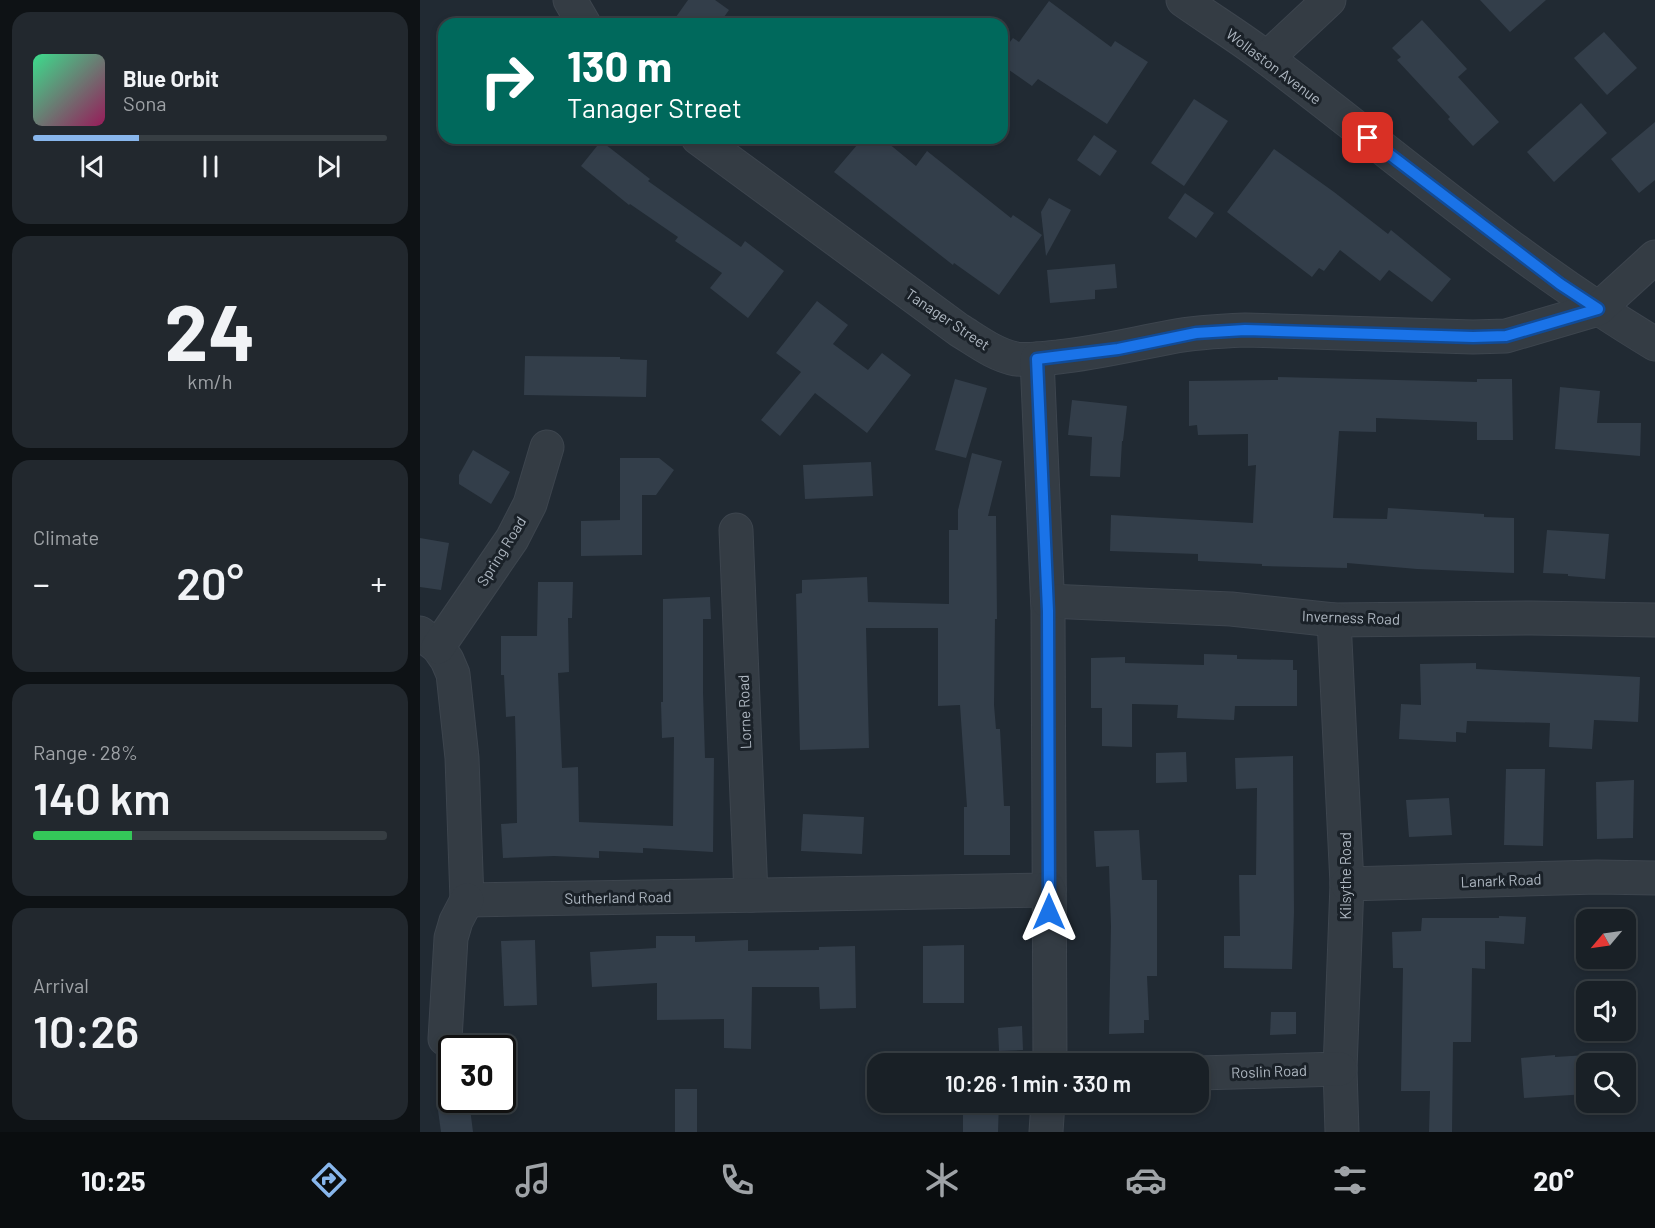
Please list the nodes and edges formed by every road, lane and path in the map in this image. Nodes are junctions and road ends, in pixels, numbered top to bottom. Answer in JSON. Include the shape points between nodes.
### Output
{"nodes":[{"id":1,"x":570,"y":0,"type":"edge"},
{"id":2,"x":1183,"y":0,"type":"edge"},
{"id":3,"x":1329,"y":0,"type":"edge"},
{"id":4,"x":580,"y":18,"type":"edge"},
{"id":5,"x":1266,"y":58,"type":"junction"},
{"id":6,"x":706,"y":144,"type":"edge"},
{"id":7,"x":1655,"y":257,"type":"edge"},
{"id":8,"x":1598,"y":309,"type":"junction"},
{"id":9,"x":1655,"y":344,"type":"edge"},
{"id":10,"x":1037,"y":359,"type":"junction"},
{"id":11,"x":547,"y":447,"type":"dead end"},
{"id":12,"x":736,"y":530,"type":"dead end"},
{"id":13,"x":1048,"y":601,"type":"junction"},
{"id":14,"x":1334,"y":620,"type":"junction"},
{"id":15,"x":1655,"y":620,"type":"edge"},
{"id":16,"x":429,"y":640,"type":"edge"},
{"id":17,"x":1655,"y":878,"type":"edge"},
{"id":18,"x":1347,"y":884,"type":"junction"},
{"id":19,"x":1049,"y":890,"type":"junction"},
{"id":20,"x":751,"y":895,"type":"junction"},
{"id":21,"x":467,"y":900,"type":"junction"},
{"id":22,"x":445,"y":1035,"type":"edge"},
{"id":23,"x":1050,"y":1053,"type":"edge"},
{"id":24,"x":1340,"y":1069,"type":"junction"},
{"id":25,"x":1209,"y":1073,"type":"edge"},
{"id":26,"x":1047,"y":1113,"type":"edge"},
{"id":27,"x":1046,"y":1132,"type":"edge"},
{"id":28,"x":1342,"y":1132,"type":"edge"}],
"edges":[{"from":1,"to":4,"type":"street"},
{"from":2,"to":5,"type":"street","name":"Wollaston Avenue"},
{"from":3,"to":5,"type":"street"},
{"from":5,"to":8,"type":"street","name":"Wollaston Avenue"},
{"from":6,"to":10,"type":"street","name":"Tanager Street","via":[[959,330],[989,349],[1017,359]]},
{"from":7,"to":8,"type":"street"},
{"from":8,"to":9,"type":"street","name":"Wollaston Avenue"},
{"from":8,"to":10,"type":"street","name":"Tanager Street","via":[[1506,336],[1221,331]]},
{"from":10,"to":13,"type":"street"},
{"from":11,"to":16,"type":"street","name":"Spring Road","via":[[530,504],[512,539]]},
{"from":12,"to":20,"type":"street","name":"Lorne Road"},
{"from":13,"to":14,"type":"street","name":"Inverness Road","via":[[1231,609]]},
{"from":13,"to":19,"type":"street"},
{"from":14,"to":15,"type":"street","name":"Inverness Road"},
{"from":14,"to":18,"type":"street","name":"Kilsythe Road"},
{"from":16,"to":21,"type":"street","via":[[447,660],[453,674],[462,758]]},
{"from":17,"to":18,"type":"street","name":"Lanark Road"},
{"from":18,"to":24,"type":"street","name":"Kilsythe Road"},
{"from":19,"to":20,"type":"street","name":"Sutherland Road"},
{"from":19,"to":23,"type":"street"},
{"from":20,"to":21,"type":"street","name":"Sutherland Road"},
{"from":21,"to":22,"type":"street","via":[[451,938]]},
{"from":24,"to":25,"type":"street","name":"Roslin Road"},
{"from":24,"to":28,"type":"street","name":"Kilsythe Road"},
{"from":26,"to":27,"type":"street"}]}
